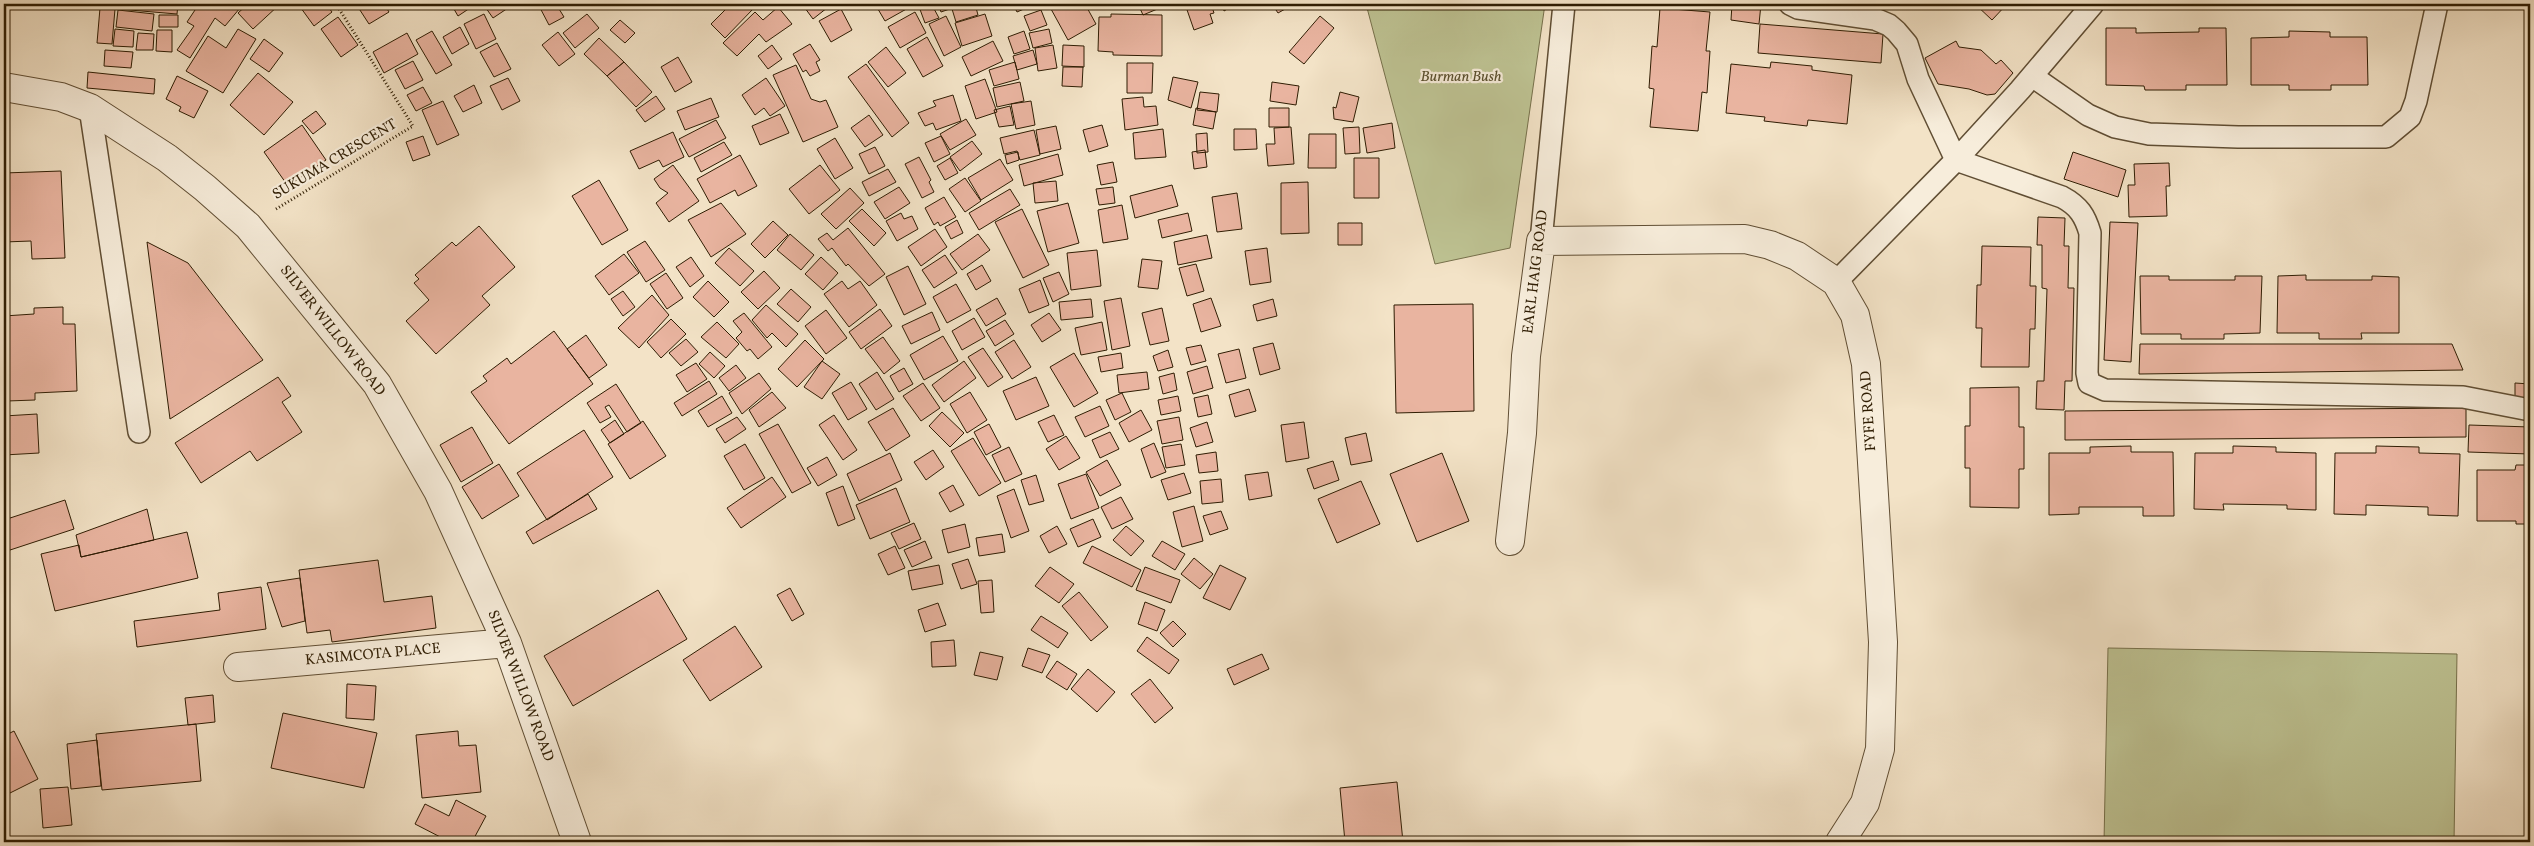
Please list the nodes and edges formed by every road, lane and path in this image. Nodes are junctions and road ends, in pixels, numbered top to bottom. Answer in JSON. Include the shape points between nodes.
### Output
{"nodes":[{"id":1,"x":336,"y":4,"type":"edge"},
{"id":2,"x":1564,"y":4,"type":"edge"},
{"id":3,"x":1790,"y":4,"type":"edge"},
{"id":4,"x":2093,"y":4,"type":"edge"},
{"id":5,"x":2437,"y":4,"type":"edge"},
{"id":6,"x":2032,"y":76,"type":"junction"},
{"id":7,"x":4,"y":87,"type":"edge"},
{"id":8,"x":90,"y":108,"type":"junction"},
{"id":9,"x":1956,"y":160,"type":"junction"},
{"id":10,"x":248,"y":226,"type":"junction"},
{"id":11,"x":1541,"y":241,"type":"junction"},
{"id":12,"x":1836,"y":282,"type":"junction"},
{"id":13,"x":2530,"y":410,"type":"edge"},
{"id":14,"x":139,"y":432,"type":"dead end"},
{"id":15,"x":1510,"y":541,"type":"dead end"},
{"id":16,"x":507,"y":643,"type":"junction"},
{"id":17,"x":238,"y":667,"type":"dead end"},
{"id":18,"x":577,"y":842,"type":"edge"},
{"id":19,"x":1840,"y":842,"type":"edge"}],
"edges":[{"from":1,"to":10,"type":"path","name":"SUKUMA CRESCENT","via":[[413,126]]},
{"from":2,"to":11,"type":"lane","name":"EARL HAIG ROAD"},
{"from":3,"to":9,"type":"lane","via":[[1798,8],[1875,19],[1896,31],[1907,44],[1918,79]]},
{"from":4,"to":6,"type":"lane"},
{"from":5,"to":6,"type":"lane","via":[[2410,117],[2386,137],[2149,134],[2116,127],[2088,115]]},
{"from":6,"to":9,"type":"lane"},
{"from":7,"to":8,"type":"street","name":"SILVER WILLOW ROAD","via":[[61,97]]},
{"from":8,"to":10,"type":"street","name":"SILVER WILLOW ROAD","via":[[167,158]]},
{"from":8,"to":14,"type":"lane"},
{"from":9,"to":12,"type":"lane"},
{"from":9,"to":13,"type":"lane","via":[[2062,197],[2074,203],[2085,216],[2090,234],[2087,373],[2094,386],[2105,390],[2463,397]]},
{"from":10,"to":16,"type":"street","name":"SILVER WILLOW ROAD","via":[[377,384],[438,491]]},
{"from":11,"to":12,"type":"street","name":"FYFE ROAD","via":[[1745,239],[1797,256]]},
{"from":11,"to":15,"type":"street","name":"EARL HAIG ROAD","via":[[1526,356],[1522,433]]},
{"from":12,"to":19,"type":"street","name":"FYFE ROAD","via":[[1855,315],[1866,364],[1883,642],[1880,749],[1865,803]]},
{"from":16,"to":17,"type":"street","name":"KASIMCOTA PLACE"},
{"from":16,"to":18,"type":"street","name":"SILVER WILLOW ROAD"}]}
